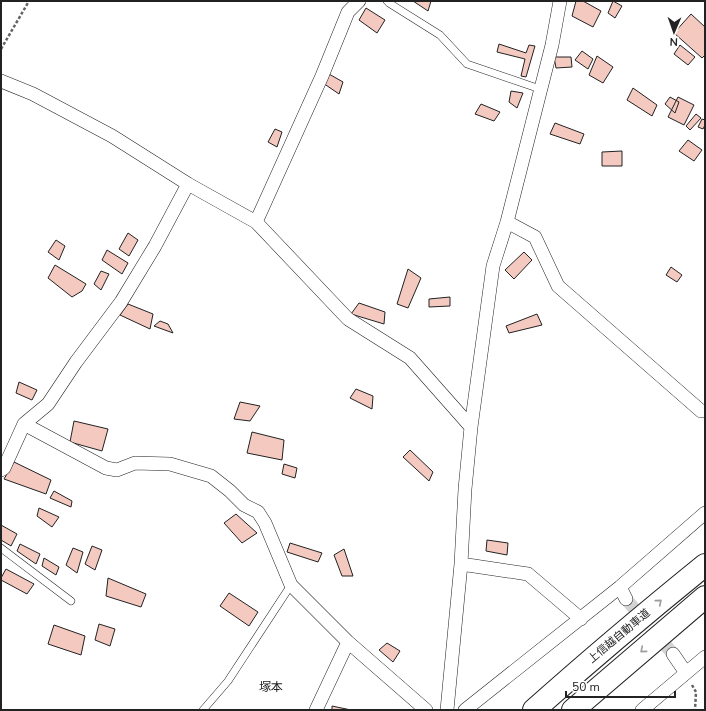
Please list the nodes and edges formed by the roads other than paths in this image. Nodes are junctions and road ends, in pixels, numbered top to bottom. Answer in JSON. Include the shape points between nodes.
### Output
{"nodes":[{"id":1,"x":359,"y":1,"type":"edge"},
{"id":2,"x":387,"y":1,"type":"edge"},
{"id":3,"x":560,"y":1,"type":"edge"},
{"id":4,"x":1,"y":80,"type":"edge"},
{"id":5,"x":540,"y":89,"type":"junction"},
{"id":6,"x":188,"y":184,"type":"junction"},
{"id":7,"x":256,"y":222,"type":"junction"},
{"id":8,"x":507,"y":222,"type":"junction"},
{"id":9,"x":705,"y":411,"type":"edge"},
{"id":10,"x":24,"y":424,"type":"junction"},
{"id":11,"x":471,"y":427,"type":"junction"},
{"id":12,"x":1,"y":470,"type":"edge"},
{"id":13,"x":705,"y":514,"type":"edge"},
{"id":14,"x":1,"y":548,"type":"edge"},
{"id":15,"x":460,"y":564,"type":"junction"},
{"id":16,"x":705,"y":565,"type":"edge"},
{"id":17,"x":291,"y":585,"type":"junction"},
{"id":18,"x":620,"y":587,"type":"junction"},
{"id":19,"x":705,"y":597,"type":"edge"},
{"id":20,"x":626,"y":599,"type":"tunnel mouth"},
{"id":21,"x":70,"y":601,"type":"dead end"},
{"id":22,"x":581,"y":619,"type":"junction"},
{"id":23,"x":348,"y":642,"type":"junction"},
{"id":24,"x":673,"y":654,"type":"tunnel mouth"},
{"id":25,"x":705,"y":657,"type":"edge"},
{"id":26,"x":686,"y":673,"type":"junction"},
{"id":27,"x":203,"y":710,"type":"edge"},
{"id":28,"x":316,"y":710,"type":"edge"},
{"id":29,"x":426,"y":710,"type":"edge"},
{"id":30,"x":447,"y":710,"type":"edge"},
{"id":31,"x":465,"y":710,"type":"edge"},
{"id":32,"x":534,"y":710,"type":"edge"},
{"id":33,"x":573,"y":710,"type":"edge"},
{"id":34,"x":642,"y":710,"type":"edge"}],
"edges":[{"from":1,"to":7,"type":"street","via":[[348,12]]},
{"from":2,"to":5,"type":"lane","via":[[440,35],[467,64]]},
{"from":3,"to":5,"type":"street"},
{"from":4,"to":6,"type":"street","via":[[112,136]]},
{"from":5,"to":8,"type":"street"},
{"from":6,"to":7,"type":"street"},
{"from":6,"to":10,"type":"street","via":[[122,302],[48,404]]},
{"from":7,"to":11,"type":"street","via":[[348,319],[410,358]]},
{"from":8,"to":9,"type":"street","via":[[535,237],[558,286],[701,411]]},
{"from":8,"to":11,"type":"street","via":[[493,266]]},
{"from":10,"to":12,"type":"street"},
{"from":10,"to":17,"type":"street","via":[[106,468],[117,470],[135,462],[170,464],[211,476],[244,505],[258,512]]},
{"from":11,"to":15,"type":"street"},
{"from":13,"to":18,"type":"street"},
{"from":14,"to":21,"type":"lane"},
{"from":15,"to":22,"type":"street","via":[[528,574]]},
{"from":15,"to":30,"type":"street"},
{"from":32,"to":16,"type":"highway","name":"上信越自動車道","one_way":true},
{"from":17,"to":23,"type":"street"},
{"from":17,"to":27,"type":"lane","via":[[228,681]]},
{"from":18,"to":20,"type":"street"},
{"from":18,"to":22,"type":"street"},
{"from":19,"to":33,"type":"highway","one_way":true},
{"from":22,"to":31,"type":"street"},
{"from":23,"to":28,"type":"street"},
{"from":23,"to":29,"type":"street"},
{"from":24,"to":26,"type":"street"},
{"from":25,"to":26,"type":"street"},
{"from":26,"to":34,"type":"street"}]}
